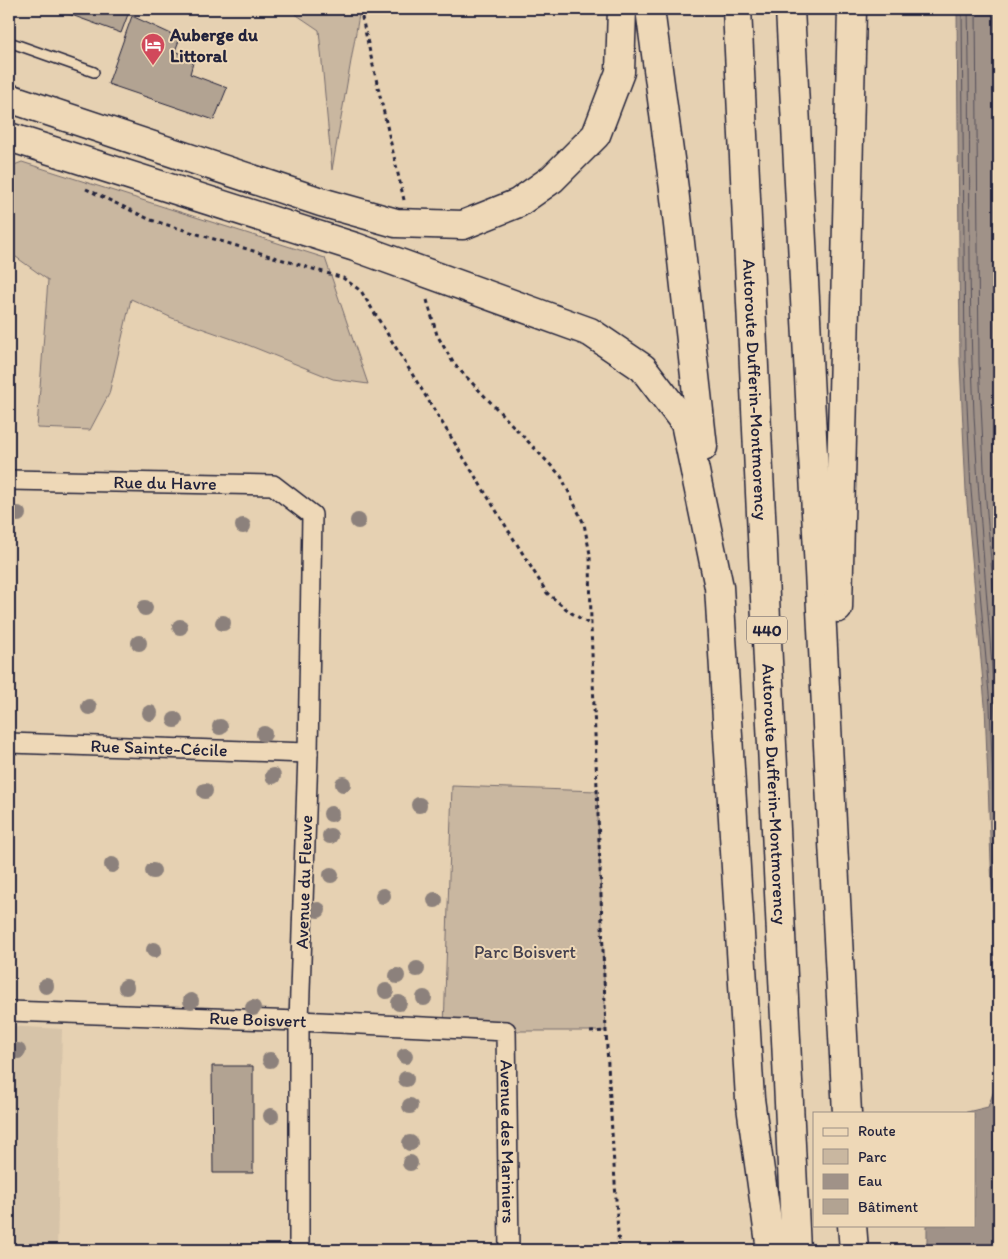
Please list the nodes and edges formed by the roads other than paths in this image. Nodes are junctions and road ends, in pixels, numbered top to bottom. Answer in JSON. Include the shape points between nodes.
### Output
{"nodes":[{"id":1,"x":622,"y":9,"type":"edge"},
{"id":2,"x":650,"y":9,"type":"edge"},
{"id":3,"x":737,"y":9,"type":"edge"},
{"id":4,"x":790,"y":9,"type":"edge"},
{"id":5,"x":852,"y":9,"type":"edge"},
{"id":6,"x":9,"y":42,"type":"edge"},
{"id":7,"x":94,"y":72,"type":"dead end"},
{"id":8,"x":9,"y":98,"type":"edge"},
{"id":9,"x":9,"y":137,"type":"edge"},
{"id":10,"x":9,"y":480,"type":"edge"},
{"id":11,"x":312,"y":515,"type":"joint"},
{"id":12,"x":719,"y":587,"type":"junction"},
{"id":13,"x":9,"y":743,"type":"edge"},
{"id":14,"x":308,"y":754,"type":"junction"},
{"id":15,"x":832,"y":827,"type":"junction"},
{"id":16,"x":9,"y":1011,"type":"edge"},
{"id":17,"x":299,"y":1021,"type":"junction"},
{"id":18,"x":506,"y":1031,"type":"joint"},
{"id":19,"x":847,"y":1112,"type":"edge"},
{"id":20,"x":852,"y":1226,"type":"edge"},
{"id":21,"x":299,"y":1250,"type":"edge"},
{"id":22,"x":509,"y":1250,"type":"edge"},
{"id":23,"x":771,"y":1250,"type":"edge"},
{"id":24,"x":796,"y":1250,"type":"edge"},
{"id":25,"x":854,"y":1250,"type":"edge"}],
"edges":[{"from":1,"to":8,"type":"main road","via":[[620,72],[596,135],[552,179],[518,203],[463,225],[396,223],[349,210]]},
{"from":2,"to":12,"type":"main road"},
{"from":3,"to":24,"type":"main road","name":"Autoroute Dufferin-Montmorency","number":"440"},
{"from":4,"to":15,"type":"main road"},
{"from":5,"to":15,"type":"main road"},
{"from":6,"to":7,"type":"lane"},
{"from":9,"to":12,"type":"main road","via":[[355,247],[590,332],[643,368],[685,423]]},
{"from":10,"to":11,"type":"street","name":"Rue du Havre","via":[[272,484]]},
{"from":11,"to":14,"type":"street","name":"Avenue du Fleuve"},
{"from":12,"to":23,"type":"main road","via":[[750,1099]]},
{"from":13,"to":14,"type":"street","name":"Rue Sainte-Cécile"},
{"from":14,"to":17,"type":"street","name":"Avenue du Fleuve"},
{"from":15,"to":19,"type":"main road"},
{"from":16,"to":17,"type":"street","name":"Rue Boisvert"},
{"from":17,"to":18,"type":"street","name":"Rue Boisvert"},
{"from":17,"to":21,"type":"street","name":"Avenue du Fleuve"},
{"from":18,"to":22,"type":"street","name":"Avenue des Mariniers"},
{"from":20,"to":25,"type":"main road"}]}
